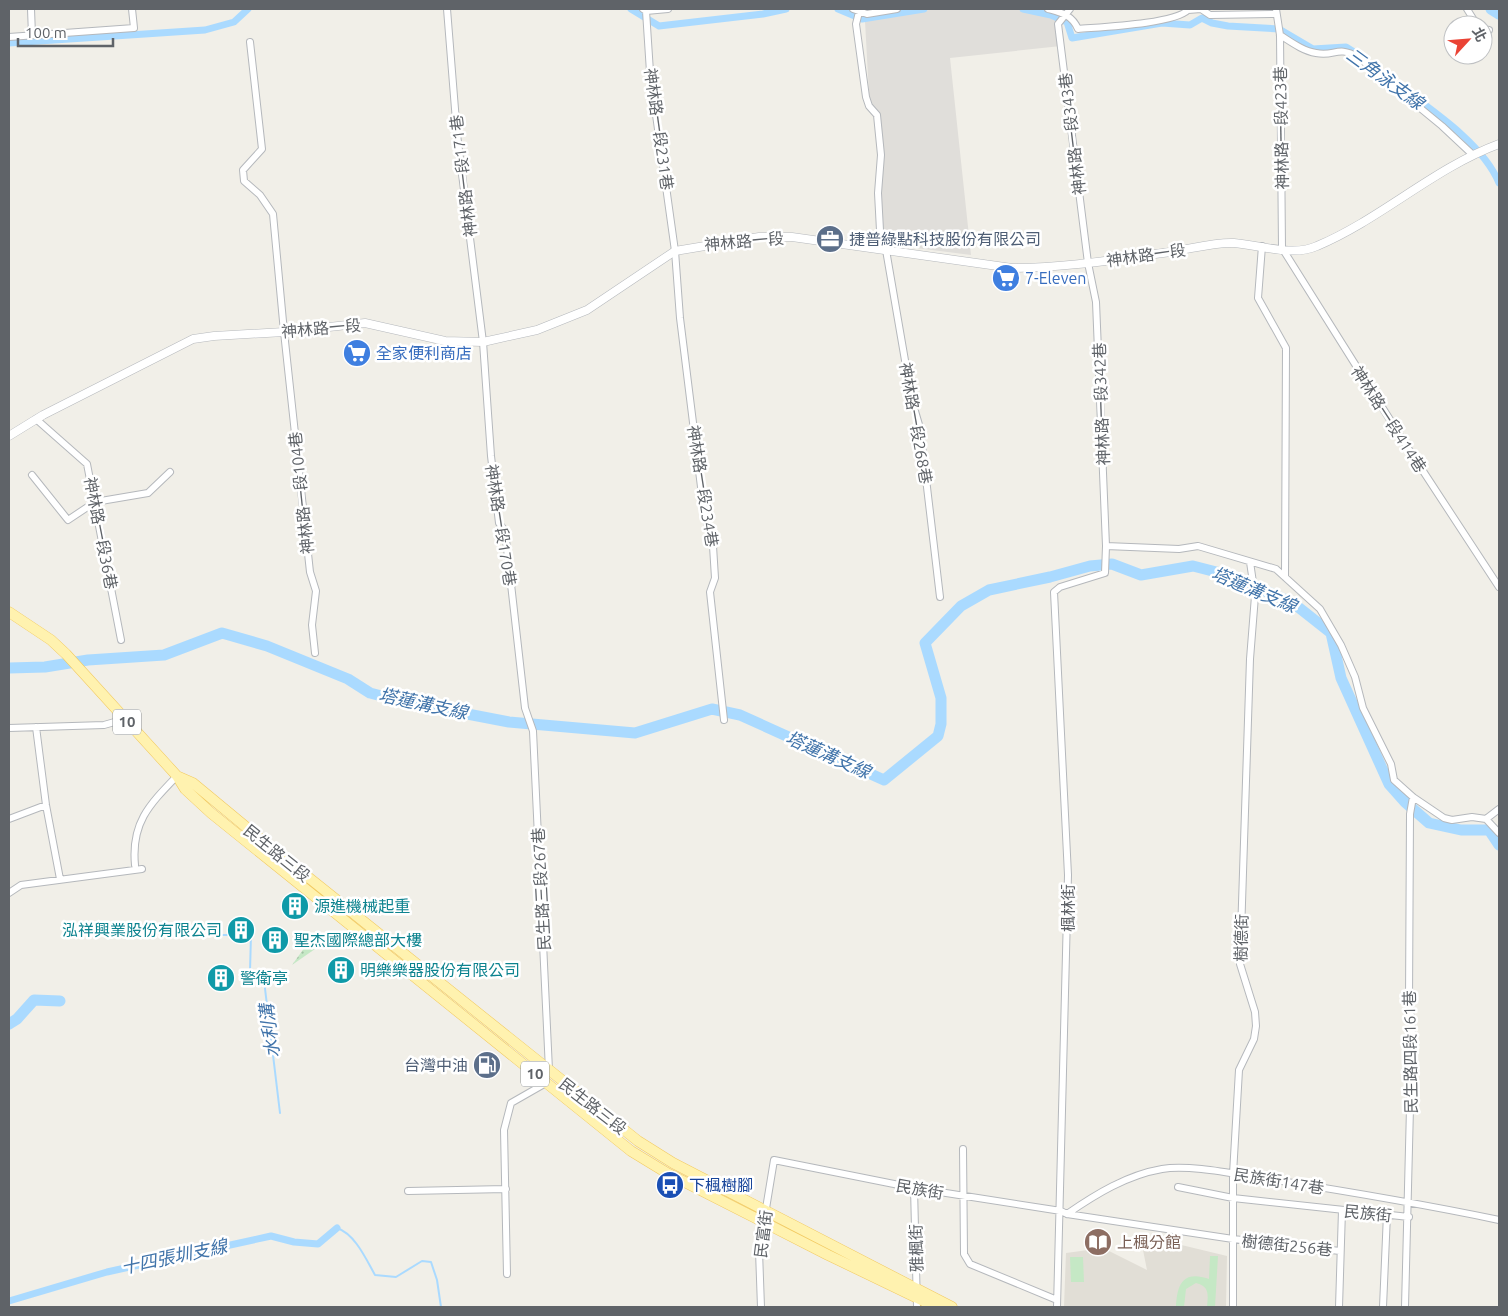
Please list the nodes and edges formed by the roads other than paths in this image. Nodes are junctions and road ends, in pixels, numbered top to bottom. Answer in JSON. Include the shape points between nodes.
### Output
{"nodes":[{"id":1,"x":31,"y":9,"type":"edge"},
{"id":2,"x":132,"y":9,"type":"edge"},
{"id":3,"x":447,"y":9,"type":"edge"},
{"id":4,"x":668,"y":9,"type":"edge"},
{"id":5,"x":897,"y":9,"type":"edge"},
{"id":6,"x":1048,"y":9,"type":"edge"},
{"id":7,"x":644,"y":10,"type":"edge"},
{"id":8,"x":856,"y":10,"type":"edge"},
{"id":9,"x":1068,"y":11,"type":"edge"},
{"id":10,"x":1276,"y":11,"type":"edge"},
{"id":11,"x":32,"y":35,"type":"junction"},
{"id":12,"x":1280,"y":35,"type":"junction"},
{"id":13,"x":9,"y":37,"type":"edge"},
{"id":14,"x":250,"y":42,"type":"dead end"},
{"id":15,"x":1499,"y":144,"type":"edge"},
{"id":16,"x":1473,"y":155,"type":"junction"},
{"id":17,"x":1262,"y":246,"type":"junction"},
{"id":18,"x":1282,"y":248,"type":"junction"},
{"id":19,"x":675,"y":250,"type":"junction"},
{"id":20,"x":884,"y":250,"type":"junction"},
{"id":21,"x":1088,"y":263,"type":"junction"},
{"id":22,"x":284,"y":332,"type":"junction"},
{"id":23,"x":483,"y":342,"type":"junction"},
{"id":24,"x":36,"y":419,"type":"junction"},
{"id":25,"x":9,"y":436,"type":"edge"},
{"id":26,"x":170,"y":472,"type":"dead end"},
{"id":27,"x":32,"y":475,"type":"dead end"},
{"id":28,"x":96,"y":502,"type":"junction"},
{"id":29,"x":1106,"y":546,"type":"junction"},
{"id":30,"x":1250,"y":562,"type":"junction"},
{"id":31,"x":1286,"y":577,"type":"junction"},
{"id":32,"x":1499,"y":587,"type":"edge"},
{"id":33,"x":940,"y":597,"type":"dead end"},
{"id":34,"x":9,"y":612,"type":"edge"},
{"id":35,"x":121,"y":640,"type":"dead end"},
{"id":36,"x":315,"y":653,"type":"dead end"},
{"id":37,"x":524,"y":708,"type":"joint"},
{"id":38,"x":125,"y":719,"type":"junction"},
{"id":39,"x":724,"y":720,"type":"dead end"},
{"id":40,"x":36,"y":727,"type":"junction"},
{"id":41,"x":9,"y":728,"type":"edge"},
{"id":42,"x":177,"y":776,"type":"junction"},
{"id":43,"x":1413,"y":797,"type":"junction"},
{"id":44,"x":46,"y":805,"type":"junction"},
{"id":45,"x":1499,"y":809,"type":"edge"},
{"id":46,"x":9,"y":819,"type":"edge"},
{"id":47,"x":1486,"y":819,"type":"junction"},
{"id":48,"x":1499,"y":833,"type":"edge"},
{"id":49,"x":135,"y":866,"type":"dead end"},
{"id":50,"x":142,"y":869,"type":"dead end"},
{"id":51,"x":60,"y":879,"type":"junction"},
{"id":52,"x":9,"y":893,"type":"edge"},
{"id":53,"x":549,"y":1071,"type":"junction"},
{"id":54,"x":546,"y":1083,"type":"junction"},
{"id":55,"x":963,"y":1149,"type":"dead end"},
{"id":56,"x":774,"y":1160,"type":"joint"},
{"id":57,"x":1232,"y":1174,"type":"junction"},
{"id":58,"x":1178,"y":1187,"type":"dead end"},
{"id":59,"x":914,"y":1188,"type":"junction"},
{"id":60,"x":506,"y":1189,"type":"junction"},
{"id":61,"x":408,"y":1191,"type":"dead end"},
{"id":62,"x":964,"y":1197,"type":"junction"},
{"id":63,"x":1233,"y":1198,"type":"junction"},
{"id":64,"x":1410,"y":1201,"type":"junction"},
{"id":65,"x":766,"y":1210,"type":"junction"},
{"id":66,"x":1342,"y":1210,"type":"junction"},
{"id":67,"x":1064,"y":1213,"type":"junction"},
{"id":68,"x":1387,"y":1214,"type":"junction"},
{"id":69,"x":1409,"y":1217,"type":"junction"},
{"id":70,"x":1499,"y":1220,"type":"edge"},
{"id":71,"x":762,"y":1221,"type":"junction"},
{"id":72,"x":1233,"y":1239,"type":"junction"},
{"id":73,"x":1340,"y":1251,"type":"junction"},
{"id":74,"x":507,"y":1274,"type":"dead end"},
{"id":75,"x":917,"y":1298,"type":"edge"},
{"id":76,"x":1057,"y":1304,"type":"edge"},
{"id":77,"x":761,"y":1307,"type":"edge"},
{"id":78,"x":936,"y":1307,"type":"edge"},
{"id":79,"x":952,"y":1307,"type":"edge"},
{"id":80,"x":1233,"y":1307,"type":"edge"},
{"id":81,"x":1339,"y":1307,"type":"edge"},
{"id":82,"x":1382,"y":1307,"type":"edge"},
{"id":83,"x":1405,"y":1307,"type":"edge"}],
"edges":[{"from":1,"to":11,"type":"street"},
{"from":2,"to":11,"type":"street","via":[[134,28]]},
{"from":3,"to":23,"type":"street","name":"神林路一段171巷","via":[[457,134]]},
{"from":4,"to":7,"type":"street"},
{"from":5,"to":8,"type":"street","via":[[874,14]]},
{"from":6,"to":9,"type":"street"},
{"from":7,"to":19,"type":"street","name":"神林路一段231巷"},
{"from":8,"to":20,"type":"street","name":"神林路一段268巷","via":[[866,98],[877,115],[881,155],[878,193]]},
{"from":9,"to":10,"type":"street","via":[[1078,29],[1143,23],[1182,16],[1188,10],[1201,9],[1210,15]]},
{"from":9,"to":21,"type":"street","name":"神林路一段343巷","via":[[1058,24]]},
{"from":10,"to":12,"type":"street","name":"神林路一段423巷"},
{"from":11,"to":13,"type":"street"},
{"from":12,"to":16,"type":"street","via":[[1316,54],[1346,50],[1358,57]]},
{"from":12,"to":18,"type":"street","name":"神林路一段423巷"},
{"from":14,"to":22,"type":"street","name":"神林路一段104巷","via":[[262,149],[243,170],[244,181],[260,195],[273,214]]},
{"from":15,"to":16,"type":"street","name":"神林路一段"},
{"from":16,"to":18,"type":"street","name":"神林路一段","via":[[1316,247],[1302,251]]},
{"from":17,"to":18,"type":"street","name":"神林路一段"},
{"from":17,"to":21,"type":"street","name":"神林路一段","via":[[1232,243]]},
{"from":17,"to":31,"type":"street","via":[[1258,298],[1286,348]]},
{"from":18,"to":32,"type":"street","name":"神林路一段414巷"},
{"from":19,"to":20,"type":"street","name":"神林路一段","via":[[759,236],[792,237]]},
{"from":19,"to":23,"type":"street","name":"神林路一段","via":[[588,310],[537,330]]},
{"from":19,"to":39,"type":"street","name":"神林路一段234巷","via":[[680,318],[704,511],[713,546],[715,578],[710,592]]},
{"from":20,"to":21,"type":"street","name":"神林路一段","via":[[1012,268]]},
{"from":20,"to":33,"type":"street","name":"神林路一段268巷","via":[[920,428]]},
{"from":21,"to":29,"type":"street","name":"神林路一段342巷","via":[[1096,302]]},
{"from":22,"to":23,"type":"street","name":"神林路一段","via":[[365,323],[445,341]]},
{"from":22,"to":24,"type":"street","name":"神林路一段","via":[[193,339]]},
{"from":22,"to":36,"type":"street","name":"神林路一段104巷","via":[[310,572],[316,591],[312,625]]},
{"from":23,"to":37,"type":"street","name":"神林路一段170巷","via":[[491,456],[499,523],[505,531]]},
{"from":24,"to":25,"type":"street","name":"神林路一段"},
{"from":24,"to":28,"type":"street","name":"神林路一段36巷","via":[[87,464]]},
{"from":26,"to":28,"type":"street","via":[[148,493]]},
{"from":27,"to":28,"type":"street","via":[[68,520]]},
{"from":28,"to":35,"type":"street","name":"神林路一段36巷"},
{"from":29,"to":30,"type":"street","via":[[1198,546]]},
{"from":29,"to":67,"type":"street","name":"楓林街","via":[[1105,573],[1060,587],[1054,592],[1068,875]]},
{"from":30,"to":31,"type":"street","via":[[1276,570]]},
{"from":30,"to":57,"type":"street","name":"樹德街","via":[[1255,596],[1240,964],[1256,1026],[1254,1038],[1238,1070]]},
{"from":31,"to":43,"type":"street","via":[[1320,609],[1341,644],[1355,677],[1363,708],[1391,764],[1394,780]]},
{"from":34,"to":38,"type":"main road","name":"民生路三段","number":"10","via":[[51,640]]},
{"from":37,"to":53,"type":"street","name":"民生路三段267巷","via":[[533,731]]},
{"from":38,"to":40,"type":"street","via":[[104,725]]},
{"from":38,"to":42,"type":"main road","name":"民生路三段","number":"10"},
{"from":40,"to":41,"type":"street"},
{"from":40,"to":44,"type":"street"},
{"from":42,"to":49,"type":"street","via":[[143,815],[133,844]]},
{"from":42,"to":53,"type":"main road","name":"民生路三段","number":"10","via":[[193,783]]},
{"from":42,"to":54,"type":"main road","name":"民生路三段","number":"10","via":[[185,789],[211,813]]},
{"from":43,"to":47,"type":"street","via":[[1444,818]]},
{"from":43,"to":64,"type":"street","name":"民生路四段161巷","via":[[1410,814]]},
{"from":44,"to":46,"type":"street"},
{"from":44,"to":51,"type":"street"},
{"from":45,"to":47,"type":"street"},
{"from":47,"to":48,"type":"street"},
{"from":50,"to":51,"type":"street"},
{"from":51,"to":52,"type":"street","via":[[21,885]]},
{"from":53,"to":65,"type":"main road","name":"民生路三段","number":"10","via":[[621,1129],[658,1154]]},
{"from":54,"to":60,"type":"street","via":[[511,1103],[504,1130]]},
{"from":54,"to":71,"type":"main road","name":"民生路三段","number":"10","via":[[652,1164]]},
{"from":55,"to":62,"type":"street"},
{"from":56,"to":59,"type":"street","name":"民族街"},
{"from":56,"to":65,"type":"street","name":"民富街"},
{"from":57,"to":63,"type":"street","name":"樹德街"},
{"from":57,"to":64,"type":"street","name":"民族街147巷"},
{"from":57,"to":67,"type":"street","name":"民族街147巷","via":[[1175,1167],[1161,1169],[1125,1180]]},
{"from":58,"to":63,"type":"street","name":"民族街"},
{"from":59,"to":62,"type":"street","name":"民族街"},
{"from":59,"to":75,"type":"street","name":"雅楓街"},
{"from":60,"to":61,"type":"street"},
{"from":60,"to":74,"type":"street"},
{"from":62,"to":67,"type":"street","name":"民族街"},
{"from":62,"to":76,"type":"street","via":[[964,1254],[970,1264]]},
{"from":63,"to":66,"type":"street","name":"民族街"},
{"from":63,"to":72,"type":"street","name":"樹德街"},
{"from":64,"to":69,"type":"street","name":"民生路四段161巷"},
{"from":64,"to":70,"type":"street","name":"民族街147巷"},
{"from":65,"to":71,"type":"street","name":"民富街"},
{"from":65,"to":75,"type":"main road","name":"民生路三段","number":"10"},
{"from":66,"to":68,"type":"street","name":"民族街"},
{"from":66,"to":73,"type":"street"},
{"from":67,"to":72,"type":"street","name":"民族街"},
{"from":67,"to":76,"type":"street","name":"楓林街"},
{"from":68,"to":69,"type":"street","name":"民族街"},
{"from":68,"to":82,"type":"street"},
{"from":69,"to":83,"type":"street","name":"民生路四段161巷"},
{"from":71,"to":75,"type":"main road","name":"民生路三段","number":"10"},
{"from":71,"to":77,"type":"street","name":"民富街","via":[[759,1251]]},
{"from":72,"to":73,"type":"street","name":"樹德街256巷"},
{"from":72,"to":80,"type":"street","name":"樹德街"},
{"from":73,"to":81,"type":"street"},
{"from":75,"to":78,"type":"main road","name":"民生路三段","number":"10"},
{"from":75,"to":79,"type":"main road","name":"民生路三段","number":"10"}]}
